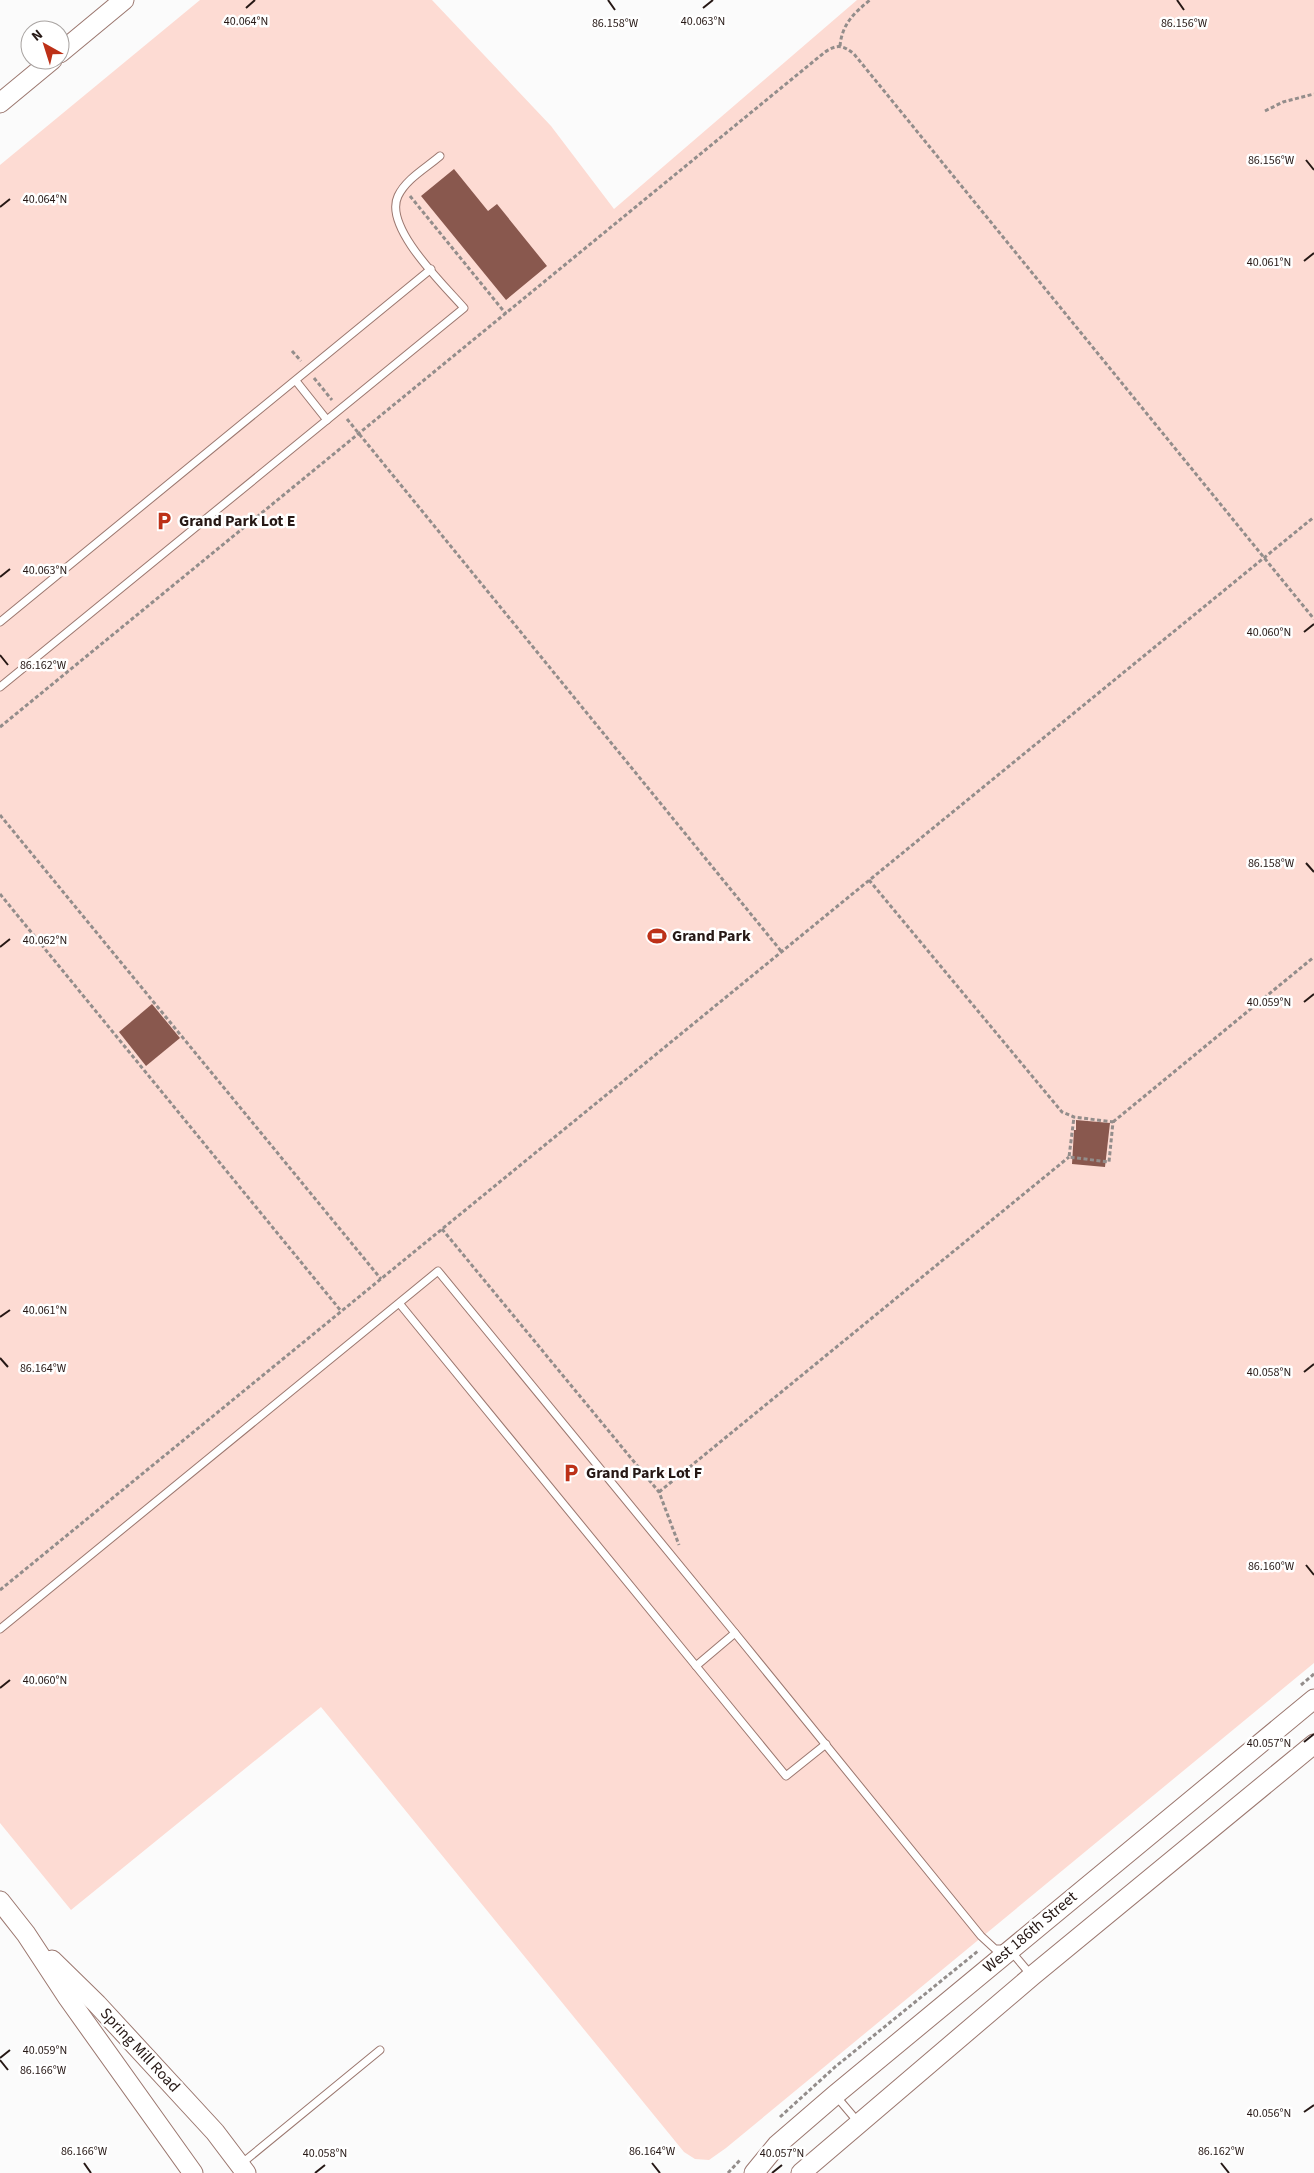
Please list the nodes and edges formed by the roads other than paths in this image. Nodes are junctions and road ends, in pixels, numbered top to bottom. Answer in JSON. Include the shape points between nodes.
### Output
{"nodes":[{"id":1,"x":124,"y":0,"type":"edge"},
{"id":2,"x":70,"y":45,"type":"edge"},
{"id":3,"x":40,"y":70,"type":"edge"},
{"id":4,"x":0,"y":103,"type":"edge"},
{"id":5,"x":440,"y":156,"type":"dead end"},
{"id":6,"x":432,"y":270,"type":"junction"},
{"id":7,"x":296,"y":381,"type":"junction"},
{"id":8,"x":327,"y":420,"type":"junction"},
{"id":9,"x":0,"y":622,"type":"edge"},
{"id":10,"x":0,"y":687,"type":"edge"},
{"id":11,"x":399,"y":1303,"type":"junction"},
{"id":12,"x":0,"y":1629,"type":"edge"},
{"id":13,"x":735,"y":1633,"type":"junction"},
{"id":14,"x":696,"y":1666,"type":"junction"},
{"id":15,"x":1314,"y":1699,"type":"edge"},
{"id":16,"x":826,"y":1744,"type":"junction"},
{"id":17,"x":1314,"y":1744,"type":"edge"},
{"id":18,"x":0,"y":1901,"type":"edge"},
{"id":19,"x":26,"y":1934,"type":"junction"},
{"id":20,"x":1009,"y":1950,"type":"junction"},
{"id":21,"x":1032,"y":1976,"type":"junction"},
{"id":22,"x":380,"y":2050,"type":"dead end"},
{"id":23,"x":835,"y":2095,"type":"junction"},
{"id":24,"x":859,"y":2123,"type":"junction"},
{"id":25,"x":243,"y":2168,"type":"edge"},
{"id":26,"x":193,"y":2173,"type":"edge"},
{"id":27,"x":754,"y":2173,"type":"edge"},
{"id":28,"x":801,"y":2173,"type":"edge"}],
"edges":[{"from":1,"to":2,"type":"street"},
{"from":3,"to":4,"type":"street"},
{"from":5,"to":6,"type":"lane","via":[[404,187],[394,207],[409,243]]},
{"from":6,"to":7,"type":"lane"},
{"from":6,"to":8,"type":"lane","via":[[464,308]]},
{"from":7,"to":8,"type":"lane"},
{"from":7,"to":9,"type":"lane"},
{"from":8,"to":10,"type":"lane"},
{"from":11,"to":12,"type":"lane"},
{"from":11,"to":13,"type":"lane","via":[[438,1271]]},
{"from":11,"to":14,"type":"lane"},
{"from":13,"to":14,"type":"lane"},
{"from":13,"to":16,"type":"lane"},
{"from":14,"to":16,"type":"lane","via":[[786,1776]]},
{"from":15,"to":20,"type":"street","name":"West 186th Street"},
{"from":16,"to":20,"type":"lane","via":[[981,1936],[995,1949]]},
{"from":17,"to":21,"type":"street"},
{"from":18,"to":19,"type":"street","name":"Spring Mill Road"},
{"from":19,"to":25,"type":"street","name":"Spring Mill Road","via":[[97,2004],[216,2132]]},
{"from":19,"to":26,"type":"street","name":"Spring Mill Road"},
{"from":20,"to":21,"type":"lane"},
{"from":20,"to":23,"type":"street","name":"West 186th Street"},
{"from":21,"to":24,"type":"street"},
{"from":22,"to":25,"type":"lane"},
{"from":23,"to":24,"type":"lane"},
{"from":23,"to":27,"type":"street","name":"West 186th Street","via":[[777,2145]]},
{"from":24,"to":28,"type":"street"}]}
